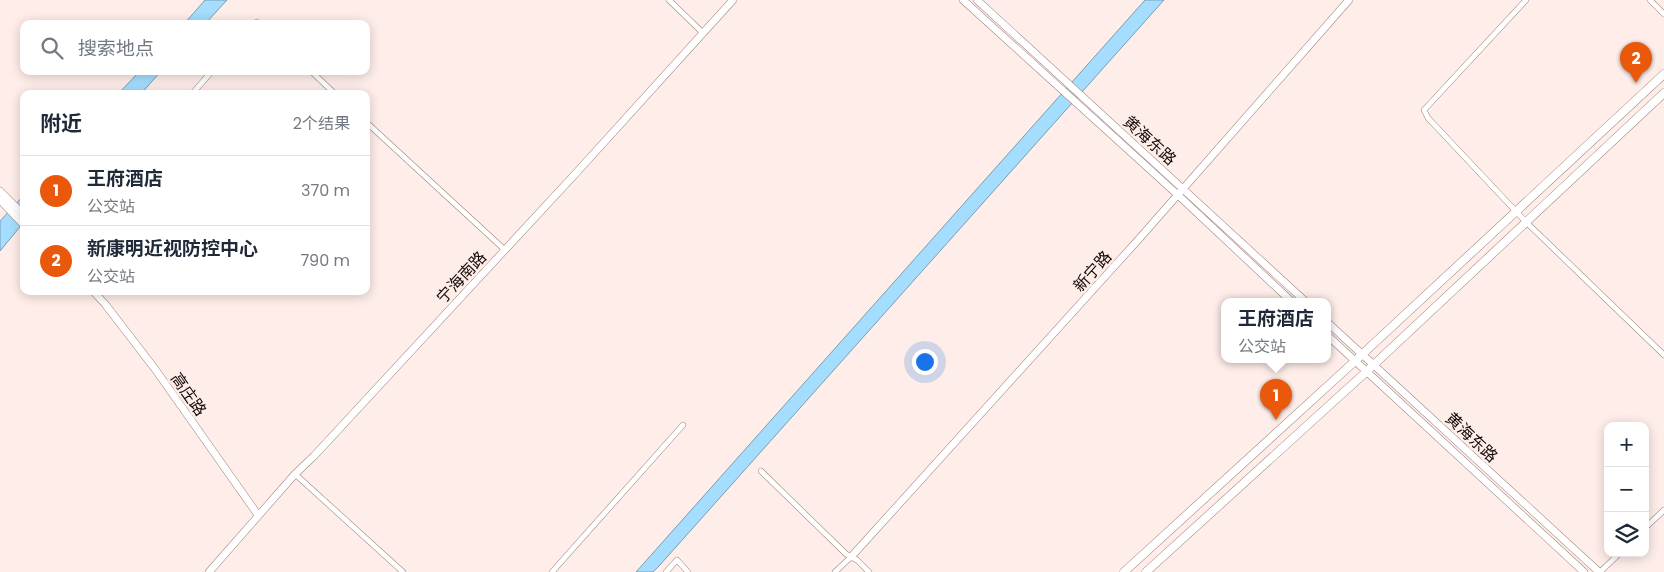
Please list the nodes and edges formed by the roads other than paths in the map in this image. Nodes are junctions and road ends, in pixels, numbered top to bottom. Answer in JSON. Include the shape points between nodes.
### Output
{"nodes":[{"id":1,"x":669,"y":0,"type":"edge"},
{"id":2,"x":733,"y":0,"type":"edge"},
{"id":3,"x":963,"y":0,"type":"edge"},
{"id":4,"x":976,"y":0,"type":"edge"},
{"id":5,"x":1349,"y":0,"type":"edge"},
{"id":6,"x":1526,"y":0,"type":"edge"},
{"id":7,"x":1650,"y":0,"type":"edge"},
{"id":8,"x":1664,"y":14,"type":"edge"},
{"id":9,"x":703,"y":33,"type":"junction"},
{"id":10,"x":1664,"y":74,"type":"edge"},
{"id":11,"x":209,"y":75,"type":"edge"},
{"id":12,"x":315,"y":75,"type":"edge"},
{"id":13,"x":1060,"y":82,"type":"junction"},
{"id":14,"x":195,"y":90,"type":"edge"},
{"id":15,"x":332,"y":90,"type":"edge"},
{"id":16,"x":1664,"y":93,"type":"edge"},
{"id":17,"x":370,"y":126,"type":"edge"},
{"id":18,"x":0,"y":191,"type":"edge"},
{"id":19,"x":1181,"y":192,"type":"junction"},
{"id":20,"x":5,"y":202,"type":"edge"},
{"id":21,"x":1517,"y":211,"type":"junction"},
{"id":22,"x":20,"y":213,"type":"edge"},
{"id":23,"x":20,"y":220,"type":"edge"},
{"id":24,"x":1526,"y":222,"type":"junction"},
{"id":25,"x":504,"y":250,"type":"junction"},
{"id":26,"x":99,"y":295,"type":"edge"},
{"id":27,"x":1288,"y":298,"type":"edge"},
{"id":28,"x":1302,"y":298,"type":"edge"},
{"id":29,"x":1331,"y":326,"type":"edge"},
{"id":30,"x":1331,"y":339,"type":"edge"},
{"id":31,"x":1362,"y":355,"type":"junction"},
{"id":32,"x":1664,"y":355,"type":"edge"},
{"id":33,"x":1356,"y":361,"type":"junction"},
{"id":34,"x":1374,"y":365,"type":"junction"},
{"id":35,"x":1366,"y":372,"type":"junction"},
{"id":36,"x":683,"y":425,"type":"dead end"},
{"id":37,"x":761,"y":471,"type":"dead end"},
{"id":38,"x":295,"y":474,"type":"junction"},
{"id":39,"x":1664,"y":510,"type":"edge"},
{"id":40,"x":258,"y":515,"type":"junction"},
{"id":41,"x":1649,"y":524,"type":"edge"},
{"id":42,"x":851,"y":557,"type":"junction"},
{"id":43,"x":1616,"y":557,"type":"edge"},
{"id":44,"x":209,"y":572,"type":"edge"},
{"id":45,"x":403,"y":572,"type":"edge"},
{"id":46,"x":552,"y":572,"type":"edge"},
{"id":47,"x":666,"y":572,"type":"edge"},
{"id":48,"x":688,"y":572,"type":"edge"},
{"id":49,"x":835,"y":572,"type":"edge"},
{"id":50,"x":869,"y":572,"type":"edge"},
{"id":51,"x":1124,"y":572,"type":"edge"},
{"id":52,"x":1146,"y":572,"type":"edge"},
{"id":53,"x":1584,"y":572,"type":"edge"},
{"id":54,"x":1600,"y":572,"type":"edge"}],
"edges":[{"from":1,"to":9,"type":"street"},
{"from":2,"to":9,"type":"street","name":"宁海南路"},
{"from":3,"to":13,"type":"street","name":"黄海东路"},
{"from":4,"to":13,"type":"street","name":"黄海东路"},
{"from":5,"to":19,"type":"street","name":"新宁路"},
{"from":6,"to":21,"type":"street","via":[[1424,110]]},
{"from":7,"to":8,"type":"street"},
{"from":9,"to":25,"type":"street","name":"宁海南路"},
{"from":10,"to":21,"type":"main road"},
{"from":11,"to":14,"type":"street"},
{"from":12,"to":15,"type":"street"},
{"from":13,"to":19,"type":"street","name":"黄海东路"},
{"from":16,"to":24,"type":"main road"},
{"from":17,"to":25,"type":"street"},
{"from":18,"to":20,"type":"street"},
{"from":19,"to":27,"type":"street","name":"黄海东路"},
{"from":19,"to":28,"type":"street","name":"黄海东路"},
{"from":19,"to":42,"type":"street","name":"新宁路"},
{"from":20,"to":22,"type":"street"},
{"from":20,"to":23,"type":"street"},
{"from":21,"to":24,"type":"street"},
{"from":21,"to":31,"type":"main road"},
{"from":24,"to":32,"type":"street"},
{"from":24,"to":34,"type":"main road"},
{"from":25,"to":38,"type":"street","name":"宁海南路"},
{"from":26,"to":40,"type":"street","name":"高庄路"},
{"from":29,"to":31,"type":"street","name":"黄海东路"},
{"from":30,"to":33,"type":"street","name":"黄海东路"},
{"from":31,"to":33,"type":"main road"},
{"from":31,"to":34,"type":"street","name":"黄海东路"},
{"from":33,"to":35,"type":"street","name":"黄海东路"},
{"from":33,"to":51,"type":"main road"},
{"from":34,"to":35,"type":"main road"},
{"from":34,"to":54,"type":"street","name":"黄海东路"},
{"from":35,"to":52,"type":"main road"},
{"from":35,"to":53,"type":"street","name":"黄海东路"},
{"from":36,"to":46,"type":"street"},
{"from":37,"to":42,"type":"street"},
{"from":38,"to":40,"type":"street","name":"宁海南路"},
{"from":38,"to":45,"type":"street"},
{"from":39,"to":41,"type":"street"},
{"from":40,"to":44,"type":"street","name":"宁海南路"},
{"from":42,"to":49,"type":"street"},
{"from":42,"to":50,"type":"street"},
{"from":43,"to":54,"type":"street"},
{"from":47,"to":48,"type":"street","via":[[677,560]]}]}
